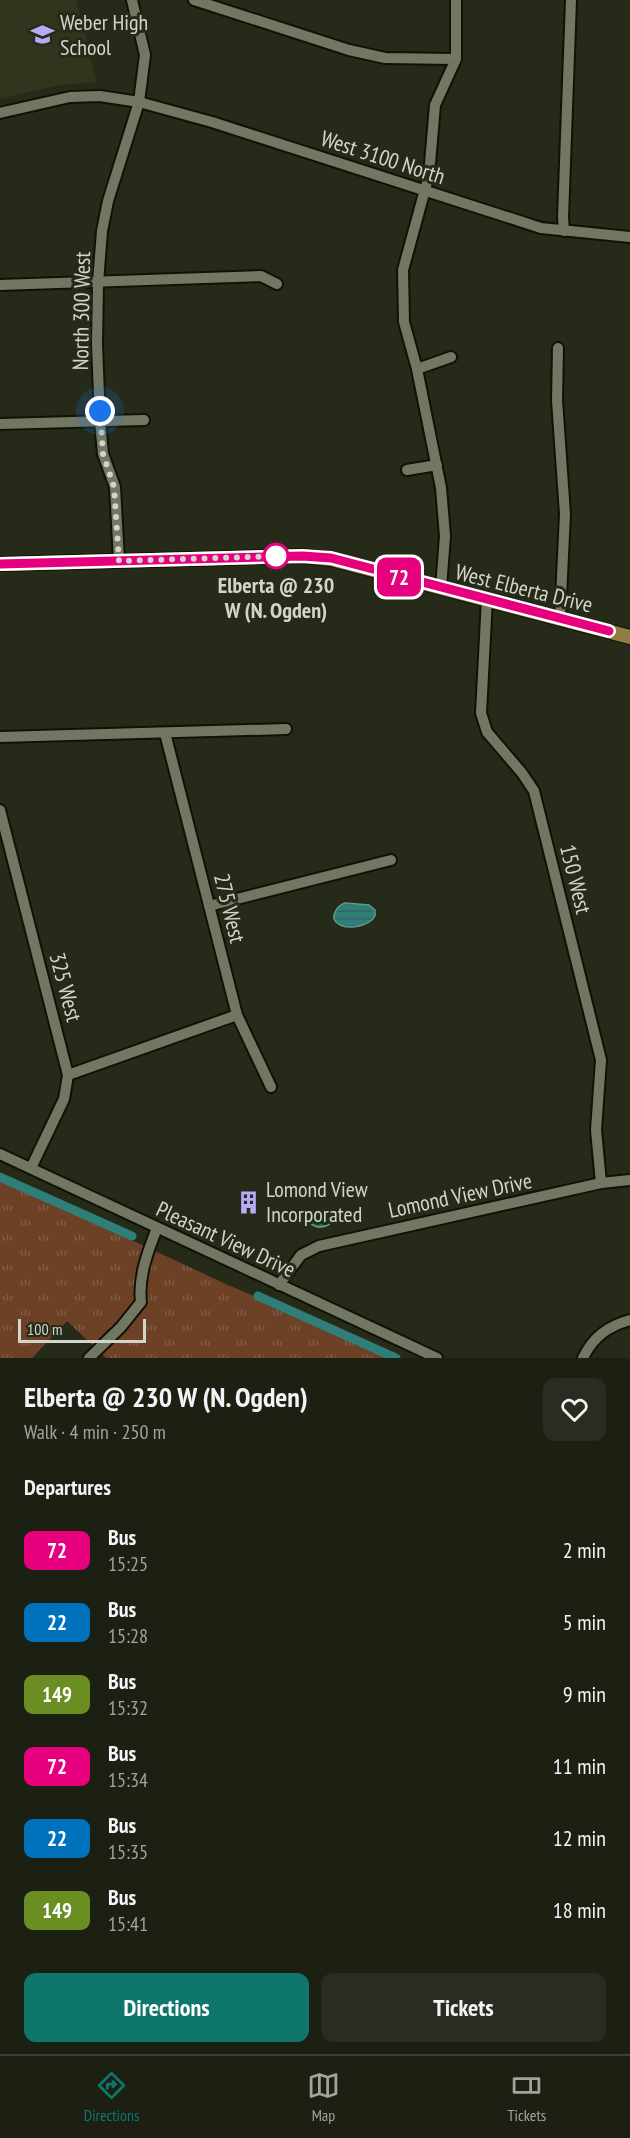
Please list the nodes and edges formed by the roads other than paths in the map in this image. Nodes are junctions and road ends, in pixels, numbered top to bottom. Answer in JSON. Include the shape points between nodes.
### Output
{"nodes":[{"id":1,"x":132,"y":0,"type":"edge"},
{"id":2,"x":194,"y":0,"type":"edge"},
{"id":3,"x":456,"y":0,"type":"edge"},
{"id":4,"x":571,"y":0,"type":"edge"},
{"id":5,"x":456,"y":59,"type":"junction"},
{"id":6,"x":139,"y":102,"type":"junction"},
{"id":7,"x":0,"y":113,"type":"edge"},
{"id":8,"x":424,"y":192,"type":"junction"},
{"id":9,"x":564,"y":231,"type":"junction"},
{"id":10,"x":630,"y":237,"type":"edge"},
{"id":11,"x":98,"y":282,"type":"junction"},
{"id":12,"x":277,"y":284,"type":"dead end"},
{"id":13,"x":0,"y":285,"type":"edge"},
{"id":14,"x":558,"y":348,"type":"dead end"},
{"id":15,"x":451,"y":357,"type":"dead end"},
{"id":16,"x":417,"y":369,"type":"junction"},
{"id":17,"x":144,"y":420,"type":"dead end"},
{"id":18,"x":100,"y":421,"type":"junction"},
{"id":19,"x":0,"y":424,"type":"edge"},
{"id":20,"x":437,"y":465,"type":"junction"},
{"id":21,"x":406,"y":471,"type":"dead end"},
{"id":22,"x":119,"y":561,"type":"junction"},
{"id":23,"x":0,"y":564,"type":"edge"},
{"id":24,"x":441,"y":588,"type":"junction"},
{"id":25,"x":487,"y":599,"type":"junction"},
{"id":26,"x":560,"y":618,"type":"junction"},
{"id":27,"x":630,"y":637,"type":"edge"},
{"id":28,"x":286,"y":729,"type":"dead end"},
{"id":29,"x":165,"y":733,"type":"junction"},
{"id":30,"x":0,"y":737,"type":"edge"},
{"id":31,"x":0,"y":810,"type":"edge"},
{"id":32,"x":391,"y":860,"type":"dead end"},
{"id":33,"x":209,"y":906,"type":"junction"},
{"id":34,"x":237,"y":1015,"type":"junction"},
{"id":35,"x":68,"y":1075,"type":"junction"},
{"id":36,"x":271,"y":1087,"type":"dead end"},
{"id":37,"x":0,"y":1154,"type":"edge"},
{"id":38,"x":30,"y":1168,"type":"junction"},
{"id":39,"x":630,"y":1180,"type":"edge"},
{"id":40,"x":601,"y":1183,"type":"junction"},
{"id":41,"x":157,"y":1228,"type":"junction"},
{"id":42,"x":279,"y":1285,"type":"junction"},
{"id":43,"x":630,"y":1320,"type":"edge"},
{"id":44,"x":89,"y":1358,"type":"edge"},
{"id":45,"x":437,"y":1358,"type":"edge"},
{"id":46,"x":583,"y":1358,"type":"edge"}],
"edges":[{"from":1,"to":6,"type":"street","name":"North 300 West","via":[[145,55]]},
{"from":2,"to":5,"type":"street","via":[[349,50],[385,58]]},
{"from":3,"to":5,"type":"street"},
{"from":4,"to":9,"type":"street"},
{"from":5,"to":8,"type":"street","via":[[435,105]]},
{"from":6,"to":7,"type":"street","name":"West 3100 North","via":[[100,96],[70,97]]},
{"from":6,"to":8,"type":"street","name":"West 3100 North"},
{"from":6,"to":11,"type":"street","name":"North 300 West","via":[[108,201]]},
{"from":8,"to":9,"type":"street","name":"West 3100 North","via":[[541,228]]},
{"from":8,"to":16,"type":"street","via":[[403,270],[404,321]]},
{"from":9,"to":10,"type":"street","name":"West 3100 North"},
{"from":11,"to":12,"type":"street","via":[[261,276]]},
{"from":11,"to":13,"type":"street"},
{"from":11,"to":18,"type":"street","name":"North 300 West"},
{"from":14,"to":26,"type":"street","via":[[557,400],[566,514]]},
{"from":15,"to":16,"type":"street"},
{"from":16,"to":20,"type":"street"},
{"from":17,"to":18,"type":"street"},
{"from":18,"to":19,"type":"street"},
{"from":18,"to":22,"type":"street","name":"North 300 West","via":[[103,454],[114,487]]},
{"from":20,"to":21,"type":"street"},
{"from":20,"to":24,"type":"street","via":[[445,536]]},
{"from":22,"to":23,"type":"main road","name":"West Elberta Drive"},
{"from":22,"to":24,"type":"main road","name":"West Elberta Drive","via":[[331,558]]},
{"from":24,"to":25,"type":"main road","name":"West Elberta Drive"},
{"from":25,"to":26,"type":"main road","name":"West Elberta Drive"},
{"from":25,"to":40,"type":"street","name":"150 West","via":[[482,713],[487,732],[534,791],[601,1060],[596,1130]]},
{"from":26,"to":27,"type":"main road","name":"West Elberta Drive"},
{"from":28,"to":29,"type":"street"},
{"from":29,"to":30,"type":"street"},
{"from":29,"to":33,"type":"street","name":"275 West"},
{"from":31,"to":35,"type":"street","name":"325 West"},
{"from":32,"to":33,"type":"street"},
{"from":33,"to":34,"type":"street","name":"275 West"},
{"from":34,"to":35,"type":"street"},
{"from":34,"to":36,"type":"street","name":"275 West"},
{"from":35,"to":38,"type":"street","name":"325 West","via":[[64,1099]]},
{"from":37,"to":38,"type":"street","name":"Pleasant View Drive"},
{"from":38,"to":41,"type":"street","name":"Pleasant View Drive"},
{"from":39,"to":40,"type":"street","name":"Lomond View Drive"},
{"from":40,"to":42,"type":"street","name":"Lomond View Drive","via":[[319,1246],[301,1255]]},
{"from":41,"to":42,"type":"street","name":"Pleasant View Drive"},
{"from":41,"to":44,"type":"street","via":[[146,1257],[141,1302]]},
{"from":42,"to":45,"type":"street","name":"Pleasant View Drive"},
{"from":43,"to":46,"type":"street","via":[[607,1328]]}]}
